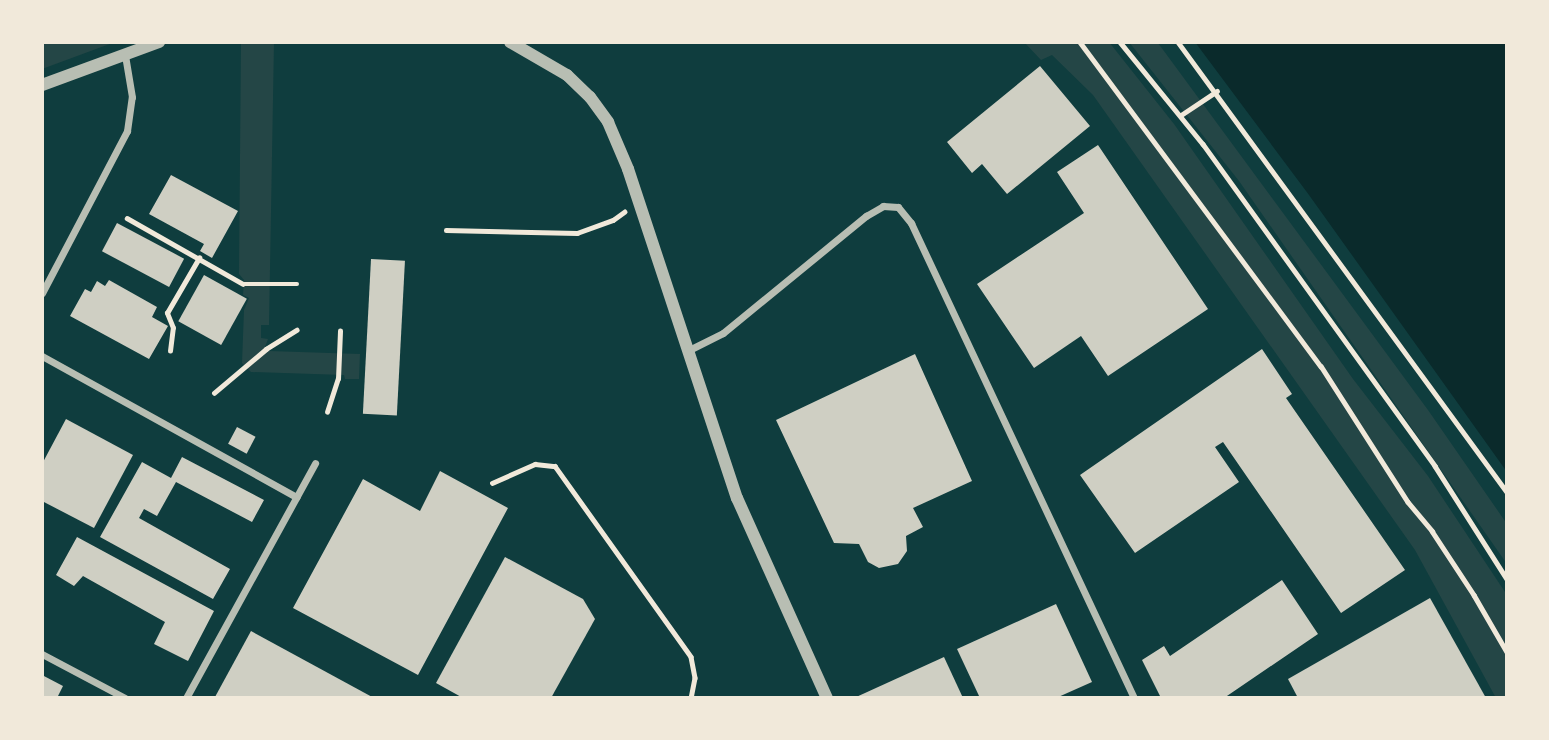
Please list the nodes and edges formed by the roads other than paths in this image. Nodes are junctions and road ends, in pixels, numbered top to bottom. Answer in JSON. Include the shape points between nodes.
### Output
{"nodes":[{"id":1,"x":159,"y":42,"type":"edge"},
{"id":2,"x":510,"y":42,"type":"edge"},
{"id":3,"x":125,"y":55,"type":"junction"},
{"id":4,"x":42,"y":85,"type":"edge"},
{"id":5,"x":42,"y":293,"type":"edge"},
{"id":6,"x":687,"y":351,"type":"junction"},
{"id":7,"x":42,"y":356,"type":"edge"},
{"id":8,"x":315,"y":463,"type":"dead end"},
{"id":9,"x":296,"y":497,"type":"junction"},
{"id":10,"x":42,"y":654,"type":"edge"},
{"id":11,"x":125,"y":698,"type":"edge"},
{"id":12,"x":186,"y":698,"type":"edge"},
{"id":13,"x":827,"y":698,"type":"edge"},
{"id":14,"x":1134,"y":698,"type":"edge"}],
"edges":[{"from":1,"to":3,"type":"street"},
{"from":2,"to":6,"type":"street","via":[[549,62],[590,97],[608,122],[639,201]]},
{"from":3,"to":4,"type":"street"},
{"from":3,"to":5,"type":"street","via":[[132,97],[127,131]]},
{"from":6,"to":13,"type":"street","via":[[743,513]]},
{"from":6,"to":14,"type":"street","via":[[723,333],[866,216],[883,206],[898,207],[911,223]]},
{"from":7,"to":9,"type":"street"},
{"from":8,"to":9,"type":"street"},
{"from":9,"to":12,"type":"street"},
{"from":10,"to":11,"type":"street"}]}
